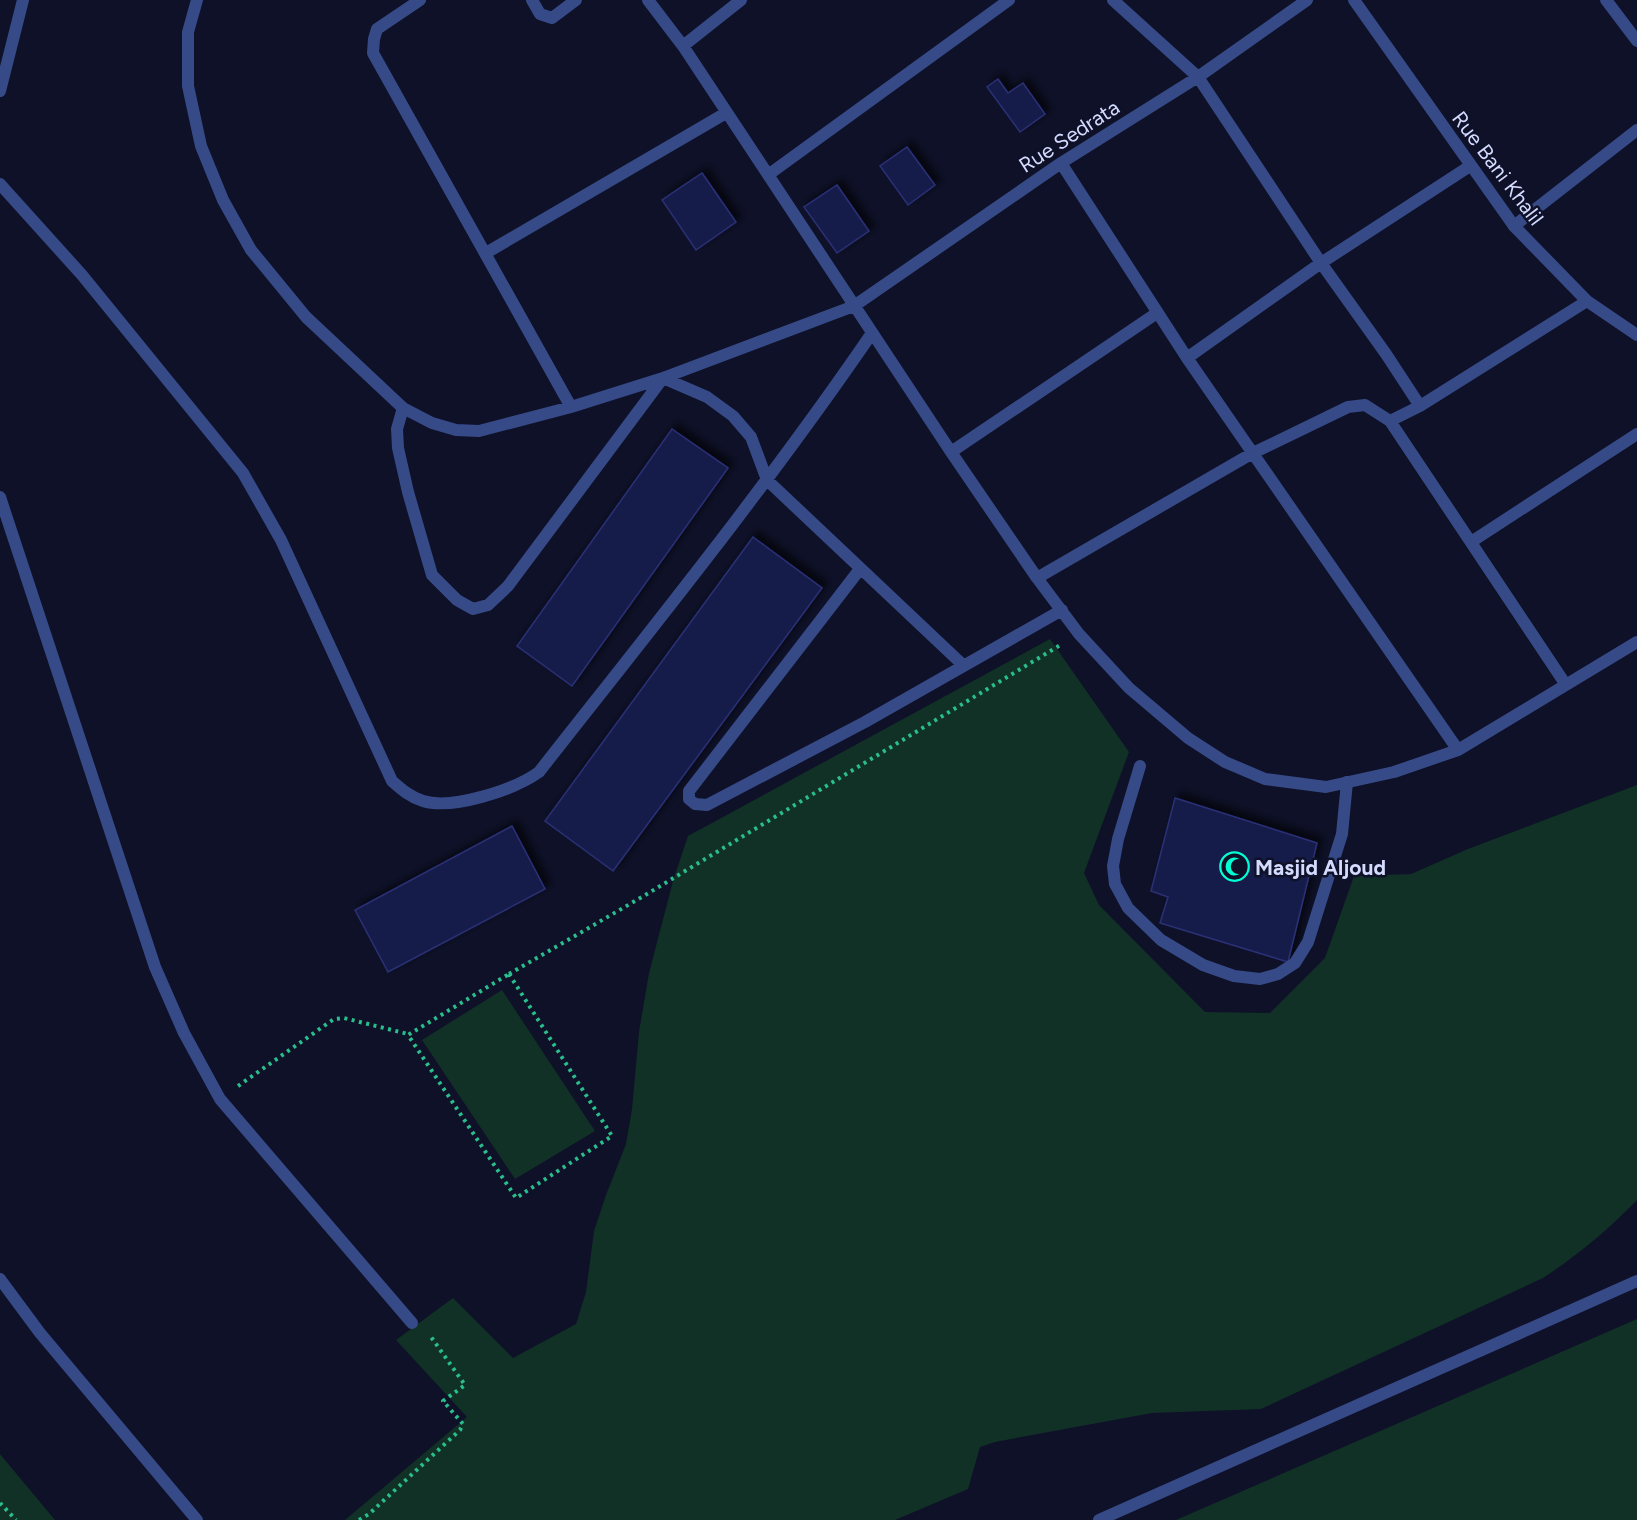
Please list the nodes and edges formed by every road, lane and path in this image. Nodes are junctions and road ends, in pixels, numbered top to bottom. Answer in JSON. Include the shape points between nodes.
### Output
{"nodes":[{"id":1,"x":23,"y":0,"type":"edge"},
{"id":2,"x":197,"y":0,"type":"edge"},
{"id":3,"x":420,"y":0,"type":"edge"},
{"id":4,"x":532,"y":0,"type":"edge"},
{"id":5,"x":576,"y":0,"type":"edge"},
{"id":6,"x":648,"y":0,"type":"edge"},
{"id":7,"x":741,"y":0,"type":"edge"},
{"id":8,"x":1009,"y":0,"type":"edge"},
{"id":9,"x":1113,"y":0,"type":"edge"},
{"id":10,"x":1307,"y":0,"type":"edge"},
{"id":11,"x":1354,"y":0,"type":"edge"},
{"id":12,"x":1606,"y":0,"type":"edge"},
{"id":13,"x":1637,"y":40,"type":"edge"},
{"id":14,"x":683,"y":46,"type":"junction"},
{"id":15,"x":1198,"y":77,"type":"junction"},
{"id":16,"x":0,"y":91,"type":"edge"},
{"id":17,"x":726,"y":112,"type":"junction"},
{"id":18,"x":1637,"y":130,"type":"edge"},
{"id":19,"x":1061,"y":163,"type":"junction"},
{"id":20,"x":1470,"y":166,"type":"junction"},
{"id":21,"x":768,"y":175,"type":"junction"},
{"id":22,"x":0,"y":184,"type":"edge"},
{"id":23,"x":1514,"y":226,"type":"junction"},
{"id":24,"x":486,"y":254,"type":"junction"},
{"id":25,"x":1321,"y":263,"type":"junction"},
{"id":26,"x":1587,"y":300,"type":"junction"},
{"id":27,"x":854,"y":306,"type":"junction"},
{"id":28,"x":1157,"y":313,"type":"junction"},
{"id":29,"x":872,"y":333,"type":"junction"},
{"id":30,"x":1637,"y":335,"type":"edge"},
{"id":31,"x":1187,"y":358,"type":"junction"},
{"id":32,"x":663,"y":378,"type":"junction"},
{"id":33,"x":1420,"y":406,"type":"junction"},
{"id":34,"x":571,"y":407,"type":"junction"},
{"id":35,"x":403,"y":408,"type":"junction"},
{"id":36,"x":1390,"y":421,"type":"junction"},
{"id":37,"x":1637,"y":434,"type":"edge"},
{"id":38,"x":951,"y":452,"type":"junction"},
{"id":39,"x":1251,"y":454,"type":"junction"},
{"id":40,"x":767,"y":480,"type":"junction"},
{"id":41,"x":0,"y":497,"type":"edge"},
{"id":42,"x":1471,"y":542,"type":"junction"},
{"id":43,"x":860,"y":569,"type":"junction"},
{"id":44,"x":1037,"y":578,"type":"junction"},
{"id":45,"x":1062,"y":610,"type":"junction"},
{"id":46,"x":1079,"y":634,"type":"junction"},
{"id":47,"x":1637,"y":642,"type":"edge"},
{"id":48,"x":964,"y":666,"type":"junction"},
{"id":49,"x":1566,"y":685,"type":"junction"},
{"id":50,"x":1458,"y":750,"type":"junction"},
{"id":51,"x":1140,"y":766,"type":"dead end"},
{"id":52,"x":1347,"y":782,"type":"junction"},
{"id":53,"x":508,"y":974,"type":"junction"},
{"id":54,"x":408,"y":1035,"type":"junction"},
{"id":55,"x":220,"y":1099,"type":"junction"},
{"id":56,"x":0,"y":1279,"type":"edge"},
{"id":57,"x":1637,"y":1281,"type":"edge"},
{"id":58,"x":412,"y":1323,"type":"joint"},
{"id":59,"x":0,"y":1503,"type":"edge"},
{"id":60,"x":16,"y":1520,"type":"edge"},
{"id":61,"x":197,"y":1520,"type":"edge"},
{"id":62,"x":359,"y":1520,"type":"edge"},
{"id":63,"x":1099,"y":1520,"type":"edge"}],
"edges":[{"from":1,"to":16,"type":"street"},
{"from":2,"to":35,"type":"street","name":"Rue Sedrata","via":[[188,32],[188,86],[201,146],[223,200],[251,250],[306,317]]},
{"from":3,"to":24,"type":"street","via":[[377,29],[373,53]]},
{"from":4,"to":5,"type":"street","via":[[540,14],[552,18]]},
{"from":6,"to":14,"type":"street"},
{"from":7,"to":14,"type":"street"},
{"from":8,"to":21,"type":"street"},
{"from":9,"to":15,"type":"street"},
{"from":10,"to":15,"type":"street","name":"Rue Sedrata"},
{"from":11,"to":20,"type":"street","name":"Rue Bani Khalil"},
{"from":12,"to":13,"type":"street"},
{"from":14,"to":17,"type":"street"},
{"from":15,"to":19,"type":"street","name":"Rue Sedrata"},
{"from":15,"to":25,"type":"street"},
{"from":17,"to":21,"type":"street"},
{"from":17,"to":24,"type":"street"},
{"from":18,"to":23,"type":"street"},
{"from":19,"to":27,"type":"street","name":"Rue Sedrata"},
{"from":19,"to":28,"type":"street"},
{"from":20,"to":23,"type":"street","name":"Rue Bani Khalil"},
{"from":20,"to":25,"type":"street"},
{"from":21,"to":27,"type":"street"},
{"from":22,"to":40,"type":"street","via":[[82,275],[243,472],[281,540],[392,780],[407,795],[424,802],[444,804],[503,791],[525,783],[538,772]]},
{"from":23,"to":26,"type":"street","name":"Rue Bani Khalil"},
{"from":24,"to":34,"type":"street"},
{"from":25,"to":31,"type":"street"},
{"from":25,"to":33,"type":"street"},
{"from":26,"to":30,"type":"street","name":"Rue Bani Khalil"},
{"from":26,"to":33,"type":"street"},
{"from":27,"to":29,"type":"street"},
{"from":27,"to":32,"type":"street","name":"Rue Sedrata"},
{"from":28,"to":31,"type":"street"},
{"from":28,"to":38,"type":"street"},
{"from":29,"to":38,"type":"street"},
{"from":29,"to":40,"type":"street"},
{"from":31,"to":39,"type":"street"},
{"from":32,"to":34,"type":"street","name":"Rue Sedrata"},
{"from":32,"to":35,"type":"street","via":[[507,586],[488,605],[473,609],[457,600],[432,575],[398,448],[397,429]]},
{"from":32,"to":40,"type":"street","via":[[707,397],[733,416],[751,437]]},
{"from":33,"to":36,"type":"street"},
{"from":34,"to":35,"type":"street","name":"Rue Sedrata","via":[[479,431],[432,423]]},
{"from":36,"to":39,"type":"street","via":[[1365,405],[1355,405]]},
{"from":36,"to":42,"type":"street"},
{"from":37,"to":42,"type":"street"},
{"from":38,"to":44,"type":"street"},
{"from":39,"to":44,"type":"street"},
{"from":39,"to":50,"type":"street"},
{"from":40,"to":43,"type":"street"},
{"from":41,"to":55,"type":"street","via":[[155,967],[184,1033]]},
{"from":42,"to":49,"type":"street"},
{"from":43,"to":48,"type":"street"},
{"from":43,"to":48,"type":"street","via":[[689,791],[689,800],[707,805]]},
{"from":44,"to":45,"type":"street"},
{"from":45,"to":46,"type":"street"},
{"from":45,"to":48,"type":"street"},
{"from":46,"to":52,"type":"street","via":[[1129,688],[1188,738],[1225,762],[1265,779],[1326,787]]},
{"from":46,"to":53,"type":"path"},
{"from":47,"to":49,"type":"street"},
{"from":49,"to":50,"type":"street"},
{"from":50,"to":52,"type":"street","via":[[1394,772]]},
{"from":51,"to":52,"type":"street","via":[[1118,839],[1113,866],[1115,885],[1128,908],[1161,940],[1203,965],[1260,980],[1295,963],[1308,942],[1342,834]]},
{"from":53,"to":54,"type":"path"},
{"from":53,"to":54,"type":"path","via":[[612,1136],[516,1198]]},
{"from":54,"to":55,"type":"path","via":[[344,1018],[334,1019]]},
{"from":55,"to":58,"type":"street"},
{"from":56,"to":61,"type":"street","via":[[40,1334]]},
{"from":57,"to":63,"type":"street"},
{"from":58,"to":62,"type":"path","via":[[424,1328],[465,1385],[443,1401],[463,1424]]},
{"from":59,"to":60,"type":"path"}]}
